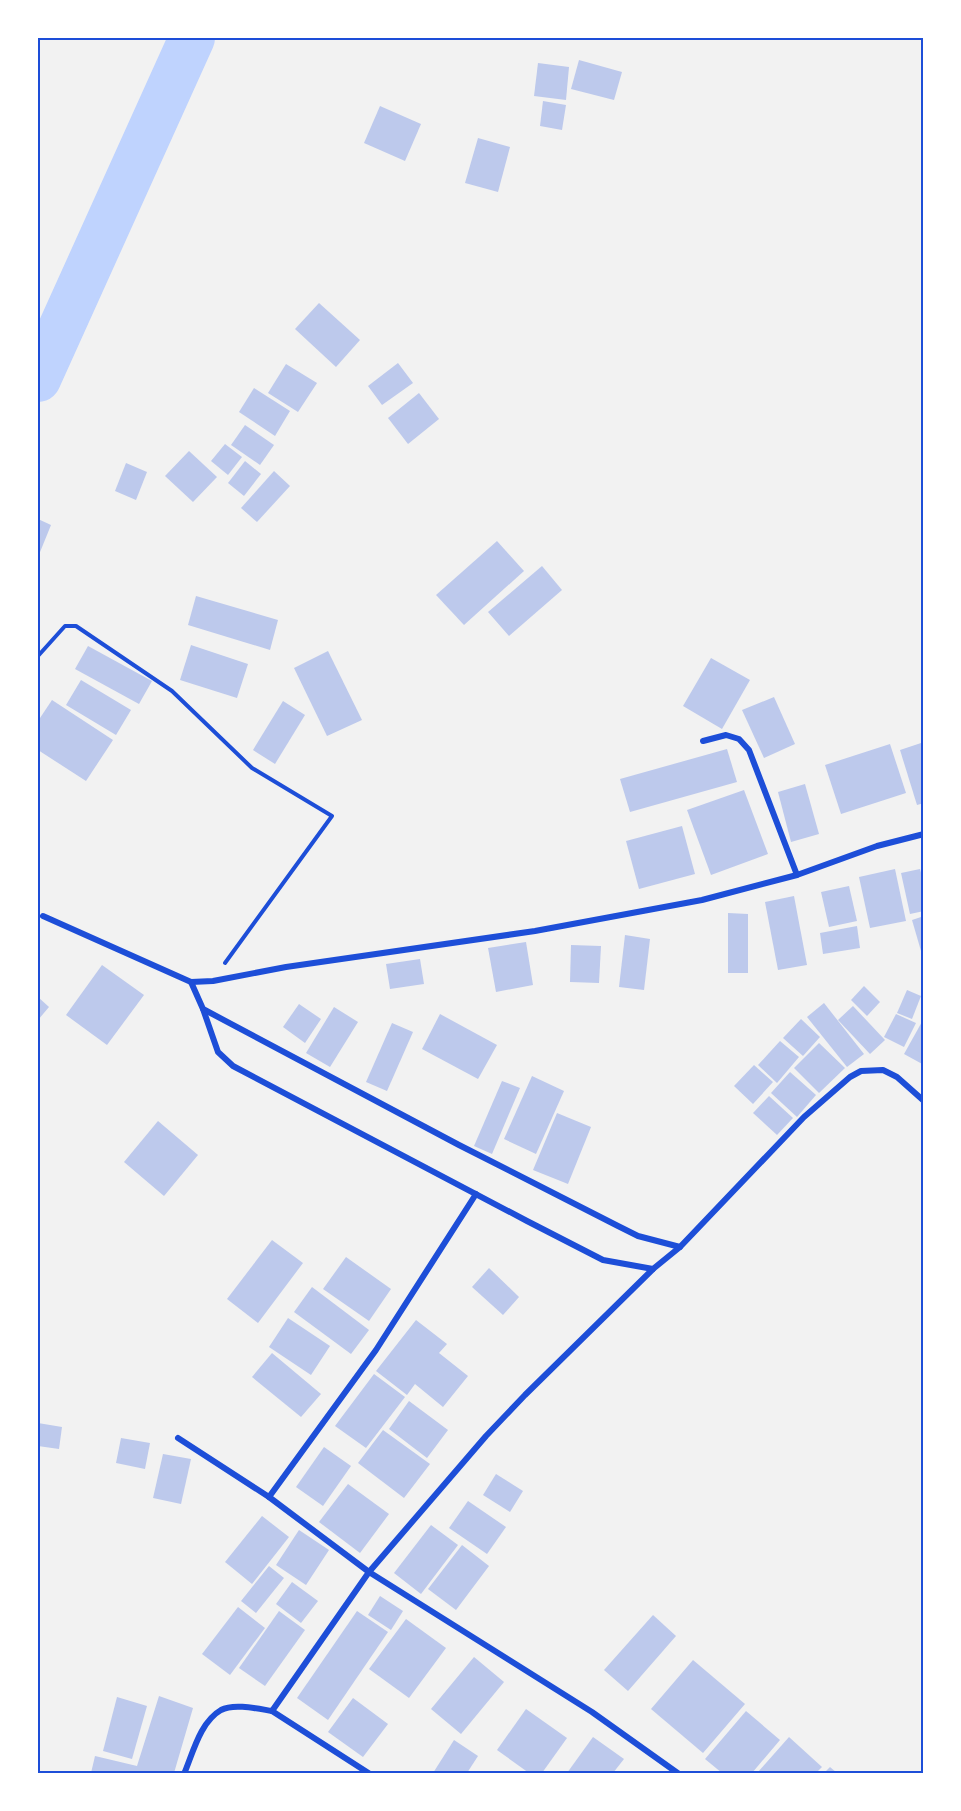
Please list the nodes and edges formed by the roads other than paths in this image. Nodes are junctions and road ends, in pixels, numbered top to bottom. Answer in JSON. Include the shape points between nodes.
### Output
{"nodes":[{"id":1,"x":703,"y":741,"type":"dead end"},
{"id":2,"x":924,"y":834,"type":"edge"},
{"id":3,"x":796,"y":875,"type":"junction"},
{"id":4,"x":43,"y":916,"type":"dead end"},
{"id":5,"x":190,"y":982,"type":"junction"},
{"id":6,"x":203,"y":1009,"type":"junction"},
{"id":7,"x":924,"y":1101,"type":"edge"},
{"id":8,"x":476,"y":1194,"type":"junction"},
{"id":9,"x":680,"y":1247,"type":"junction"},
{"id":10,"x":653,"y":1269,"type":"junction"},
{"id":11,"x":178,"y":1438,"type":"dead end"},
{"id":12,"x":269,"y":1497,"type":"junction"},
{"id":13,"x":369,"y":1572,"type":"junction"},
{"id":14,"x":272,"y":1711,"type":"junction"},
{"id":15,"x":184,"y":1773,"type":"edge"},
{"id":16,"x":370,"y":1773,"type":"edge"},
{"id":17,"x":678,"y":1773,"type":"edge"}],
"edges":[{"from":1,"to":3,"type":"street","via":[[726,735],[739,739],[749,750]]},
{"from":2,"to":3,"type":"street"},
{"from":3,"to":5,"type":"street","via":[[702,900],[535,931]]},
{"from":4,"to":5,"type":"street"},
{"from":5,"to":6,"type":"street"},
{"from":6,"to":8,"type":"street","via":[[218,1052],[233,1066]]},
{"from":6,"to":9,"type":"street","via":[[638,1236]]},
{"from":7,"to":9,"type":"street","via":[[883,1070],[861,1071],[850,1077],[804,1117]]},
{"from":8,"to":10,"type":"street","via":[[603,1260]]},
{"from":8,"to":12,"type":"street","via":[[376,1350]]},
{"from":9,"to":10,"type":"street"},
{"from":10,"to":13,"type":"street","via":[[486,1436]]},
{"from":11,"to":12,"type":"street"},
{"from":12,"to":13,"type":"street"},
{"from":13,"to":14,"type":"street"},
{"from":13,"to":17,"type":"street","via":[[592,1712]]},
{"from":14,"to":15,"type":"street","via":[[245,1706],[223,1709],[207,1723]]},
{"from":14,"to":16,"type":"street"}]}
